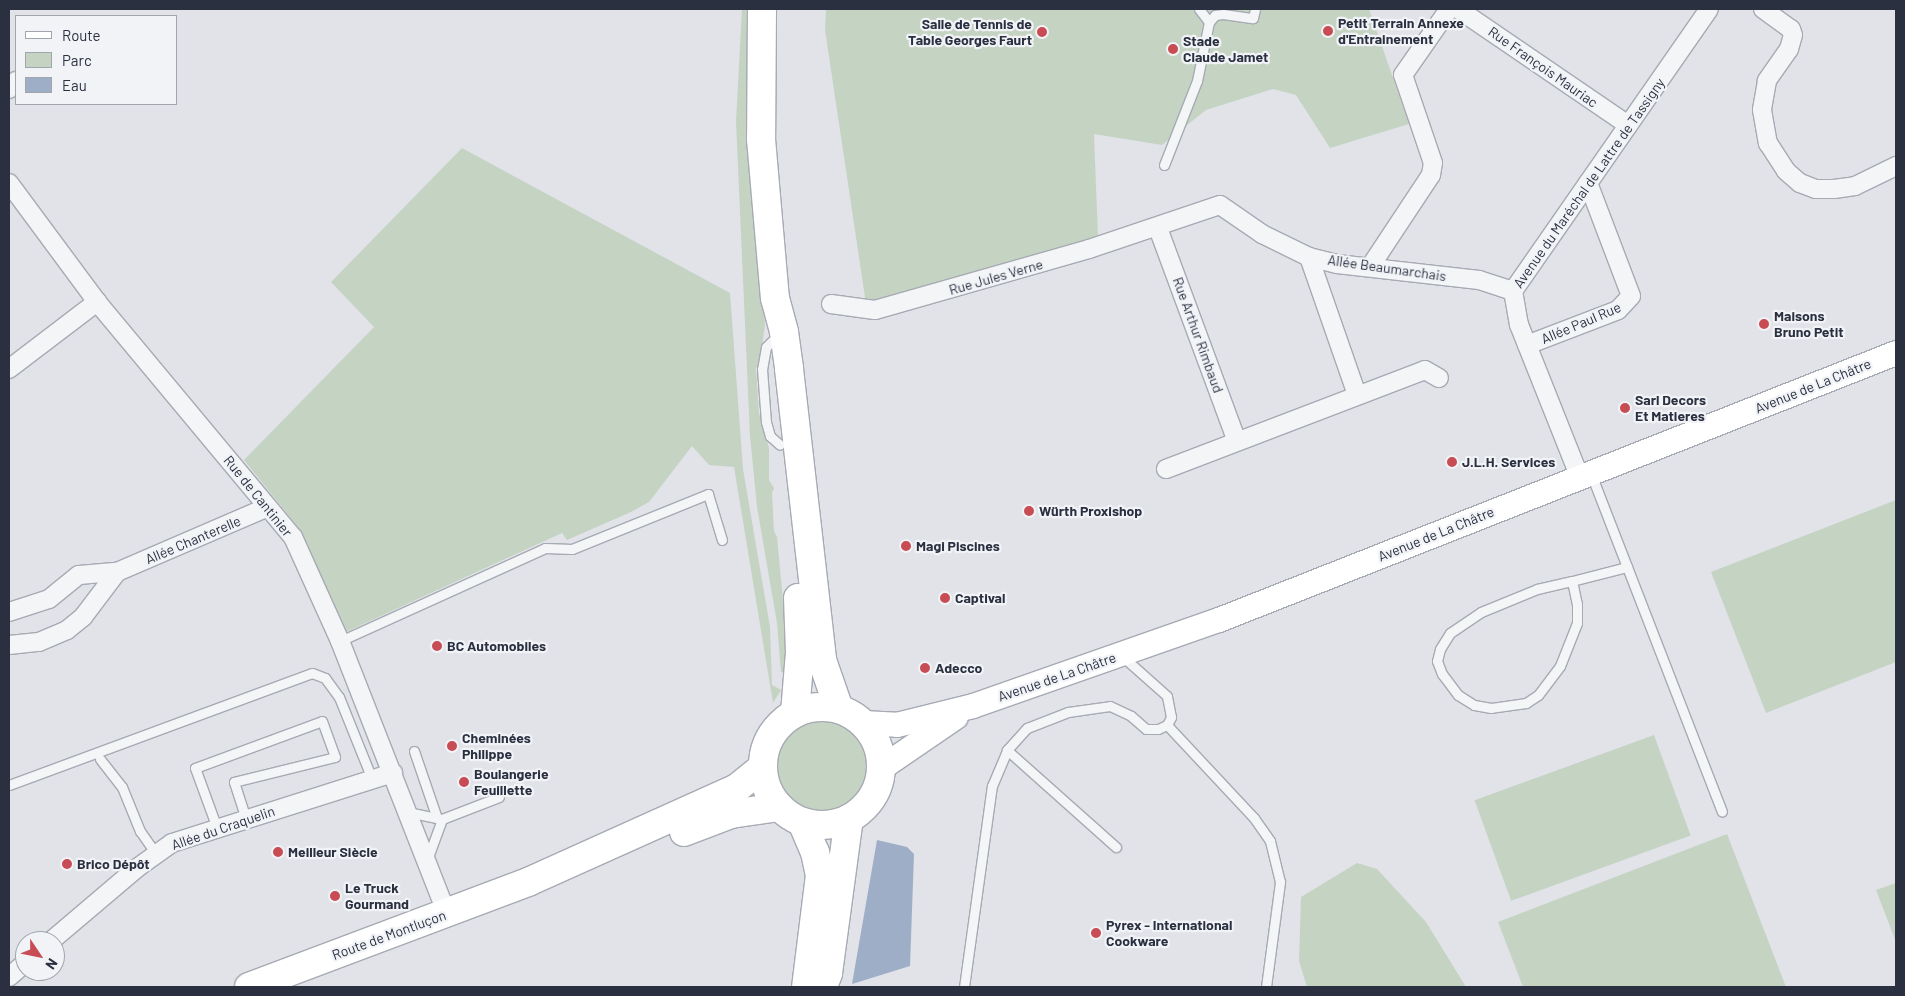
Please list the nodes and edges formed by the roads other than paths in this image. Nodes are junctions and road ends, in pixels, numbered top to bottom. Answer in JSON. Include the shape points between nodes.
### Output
{"nodes":[{"id":1,"x":762,"y":9,"type":"edge"},
{"id":2,"x":1199,"y":9,"type":"edge"},
{"id":3,"x":1255,"y":9,"type":"edge"},
{"id":4,"x":1449,"y":9,"type":"edge"},
{"id":5,"x":1458,"y":9,"type":"edge"},
{"id":6,"x":1709,"y":9,"type":"edge"},
{"id":7,"x":1763,"y":9,"type":"edge"},
{"id":8,"x":1209,"y":22,"type":"junction"},
{"id":9,"x":1628,"y":125,"type":"junction"},
{"id":10,"x":1164,"y":165,"type":"dead end"},
{"id":11,"x":1896,"y":166,"type":"edge"},
{"id":12,"x":9,"y":183,"type":"edge"},
{"id":13,"x":1588,"y":183,"type":"junction"},
{"id":14,"x":1158,"y":228,"type":"junction"},
{"id":15,"x":1309,"y":257,"type":"junction"},
{"id":16,"x":1370,"y":267,"type":"junction"},
{"id":17,"x":1513,"y":291,"type":"junction"},
{"id":18,"x":775,"y":298,"type":"junction"},
{"id":19,"x":97,"y":302,"type":"junction"},
{"id":20,"x":831,"y":304,"type":"dead end"},
{"id":21,"x":1527,"y":345,"type":"junction"},
{"id":22,"x":1896,"y":353,"type":"edge"},
{"id":23,"x":9,"y":369,"type":"edge"},
{"id":24,"x":1439,"y":378,"type":"dead end"},
{"id":25,"x":1358,"y":395,"type":"junction"},
{"id":26,"x":1237,"y":441,"type":"junction"},
{"id":27,"x":1166,"y":469,"type":"dead end"},
{"id":28,"x":1586,"y":476,"type":"junction"},
{"id":29,"x":268,"y":508,"type":"junction"},
{"id":30,"x":722,"y":540,"type":"dead end"},
{"id":31,"x":1627,"y":567,"type":"junction"},
{"id":32,"x":117,"y":572,"type":"junction"},
{"id":33,"x":1572,"y":581,"type":"junction"},
{"id":34,"x":9,"y":612,"type":"edge"},
{"id":35,"x":340,"y":641,"type":"junction"},
{"id":36,"x":9,"y":645,"type":"edge"},
{"id":37,"x":1120,"y":654,"type":"junction"},
{"id":38,"x":973,"y":706,"type":"junction"},
{"id":39,"x":839,"y":709,"type":"junction"},
{"id":40,"x":795,"y":713,"type":"junction"},
{"id":41,"x":863,"y":723,"type":"junction"},
{"id":42,"x":1167,"y":725,"type":"junction"},
{"id":43,"x":414,"y":750,"type":"dead end"},
{"id":44,"x":1007,"y":750,"type":"junction"},
{"id":45,"x":101,"y":755,"type":"junction"},
{"id":46,"x":762,"y":768,"type":"junction"},
{"id":47,"x":880,"y":769,"type":"junction"},
{"id":48,"x":394,"y":772,"type":"junction"},
{"id":49,"x":372,"y":779,"type":"junction"},
{"id":50,"x":9,"y":785,"type":"edge"},
{"id":51,"x":499,"y":798,"type":"dead end"},
{"id":52,"x":779,"y":807,"type":"junction"},
{"id":53,"x":1722,"y":811,"type":"dead end"},
{"id":54,"x":408,"y":812,"type":"junction"},
{"id":55,"x":849,"y":818,"type":"junction"},
{"id":56,"x":246,"y":819,"type":"junction"},
{"id":57,"x":440,"y":819,"type":"junction"},
{"id":58,"x":802,"y":822,"type":"junction"},
{"id":59,"x":217,"y":828,"type":"junction"},
{"id":60,"x":1116,"y":847,"type":"dead end"},
{"id":61,"x":156,"y":854,"type":"junction"},
{"id":62,"x":427,"y":861,"type":"junction"},
{"id":63,"x":528,"y":882,"type":"junction"},
{"id":64,"x":447,"y":914,"type":"junction"},
{"id":65,"x":63,"y":931,"type":"edge"},
{"id":66,"x":249,"y":987,"type":"edge"},
{"id":67,"x":806,"y":987,"type":"edge"},
{"id":68,"x":823,"y":987,"type":"edge"},
{"id":69,"x":964,"y":987,"type":"edge"},
{"id":70,"x":1266,"y":987,"type":"edge"}],
"edges":[{"from":1,"to":18,"type":"main road","via":[[760,102]]},
{"from":2,"to":8,"type":"lane"},
{"from":3,"to":8,"type":"lane","via":[[1253,18],[1223,14],[1215,15]]},
{"from":4,"to":16,"type":"street","via":[[1403,76],[1433,163],[1431,175]]},
{"from":5,"to":9,"type":"street","name":"Rue François Mauriac"},
{"from":6,"to":9,"type":"street","name":"Avenue du Maréchal de Lattre de Tassigny"},
{"from":7,"to":11,"type":"street","via":[[1791,29],[1793,35],[1789,49],[1767,81],[1762,110],[1768,143],[1786,171],[1800,183],[1816,189],[1834,189],[1855,186]]},
{"from":8,"to":10,"type":"lane","via":[[1197,81]]},
{"from":9,"to":13,"type":"street","name":"Avenue du Maréchal de Lattre de Tassigny"},
{"from":12,"to":19,"type":"street","name":"Rue de Cantinier"},
{"from":13,"to":17,"type":"street","name":"Avenue du Maréchal de Lattre de Tassigny"},
{"from":13,"to":21,"type":"street","name":"Allée Paul Rue","via":[[1631,296],[1618,310]]},
{"from":14,"to":15,"type":"street","name":"Allée Beaumarchais","via":[[1220,206],[1262,234]]},
{"from":14,"to":20,"type":"street","name":"Rue Jules Verne","via":[[875,310]]},
{"from":14,"to":26,"type":"street","name":"Rue Arthur Rimbaud"},
{"from":15,"to":16,"type":"street","name":"Allée Beaumarchais"},
{"from":15,"to":25,"type":"street"},
{"from":16,"to":17,"type":"street","name":"Allée Beaumarchais","via":[[1479,280]]},
{"from":17,"to":21,"type":"street","name":"Avenue du Maréchal de Lattre de Tassigny","via":[[1519,325]]},
{"from":18,"to":39,"type":"main road","via":[[789,369],[822,660]]},
{"from":18,"to":40,"type":"main road","via":[[772,341],[800,631]]},
{"from":19,"to":23,"type":"street"},
{"from":19,"to":29,"type":"street","name":"Rue de Cantinier"},
{"from":21,"to":28,"type":"street","name":"Avenue du Maréchal de Lattre de Tassigny"},
{"from":22,"to":28,"type":"main road","name":"Avenue de La Châtre"},
{"from":24,"to":25,"type":"street","via":[[1425,370]]},
{"from":25,"to":26,"type":"street"},
{"from":26,"to":27,"type":"street"},
{"from":28,"to":31,"type":"lane"},
{"from":28,"to":37,"type":"main road","name":"Avenue de La Châtre","via":[[1228,616]]},
{"from":29,"to":32,"type":"street","name":"Allée Chanterelle"},
{"from":29,"to":35,"type":"street","name":"Rue de Cantinier","via":[[293,537]]},
{"from":30,"to":35,"type":"lane","via":[[708,494],[572,550],[545,548]]},
{"from":31,"to":33,"type":"lane"},
{"from":31,"to":53,"type":"lane"},
{"from":32,"to":34,"type":"street","name":"Allée Chanterelle","via":[[79,575],[49,599]]},
{"from":32,"to":36,"type":"street","name":"Allée Chanterelle","via":[[83,616],[67,630],[39,642]]},
{"from":33,"to":33,"type":"lane","via":[[1537,590],[1481,612],[1450,634],[1440,649],[1437,661],[1442,674],[1458,694],[1474,705],[1491,708],[1517,705],[1538,695],[1560,666],[1576,623],[1577,604]]},
{"from":35,"to":48,"type":"street","name":"Rue de Cantinier"},
{"from":37,"to":38,"type":"main road","name":"Avenue de La Châtre"},
{"from":37,"to":42,"type":"lane","via":[[1167,696],[1171,717]]},
{"from":38,"to":41,"type":"main road","name":"Avenue de La Châtre","via":[[898,725]]},
{"from":38,"to":47,"type":"main road","name":"Avenue de La Châtre"},
{"from":39,"to":40,"type":"main road","via":[[813,708]]},
{"from":39,"to":41,"type":"main road"},
{"from":40,"to":46,"type":"main road","via":[[776,728],[768,741]]},
{"from":41,"to":47,"type":"main road","via":[[875,740]]},
{"from":42,"to":44,"type":"lane","via":[[1146,729],[1131,716],[1110,706],[1068,712],[1027,728]]},
{"from":42,"to":70,"type":"lane","via":[[1254,818],[1270,840],[1280,882]]},
{"from":43,"to":57,"type":"lane"},
{"from":44,"to":60,"type":"lane"},
{"from":44,"to":69,"type":"lane","via":[[992,786]]},
{"from":45,"to":49,"type":"lane","via":[[316,673],[329,682],[339,697]]},
{"from":45,"to":50,"type":"lane"},
{"from":45,"to":61,"type":"lane","via":[[122,787],[140,831]]},
{"from":46,"to":52,"type":"main road","via":[[766,786]]},
{"from":46,"to":63,"type":"main road","name":"Route de Montluçon","via":[[738,788]]},
{"from":47,"to":55,"type":"main road","via":[[870,799]]},
{"from":48,"to":49,"type":"street","name":"Allée du Craquelin"},
{"from":48,"to":54,"type":"street","name":"Rue de Cantinier"},
{"from":49,"to":56,"type":"street","name":"Allée du Craquelin"},
{"from":51,"to":57,"type":"lane"},
{"from":52,"to":58,"type":"main road"},
{"from":52,"to":63,"type":"main road","name":"Route de Montluçon","via":[[731,814],[568,876]]},
{"from":54,"to":57,"type":"lane"},
{"from":54,"to":62,"type":"street","name":"Rue de Cantinier"},
{"from":55,"to":58,"type":"main road","via":[[829,825]]},
{"from":55,"to":68,"type":"main road","via":[[828,973]]},
{"from":56,"to":59,"type":"street","name":"Allée du Craquelin"},
{"from":56,"to":59,"type":"lane","via":[[234,782],[335,757],[322,720],[195,768]]},
{"from":57,"to":62,"type":"lane"},
{"from":58,"to":67,"type":"main road","via":[[820,874]]},
{"from":59,"to":61,"type":"street","name":"Allée du Craquelin","via":[[172,843]]},
{"from":61,"to":65,"type":"street","name":"Allée du Craquelin"},
{"from":62,"to":64,"type":"street","name":"Rue de Cantinier"},
{"from":63,"to":64,"type":"main road","name":"Route de Montluçon"},
{"from":64,"to":66,"type":"main road","name":"Route de Montluçon"}]}
